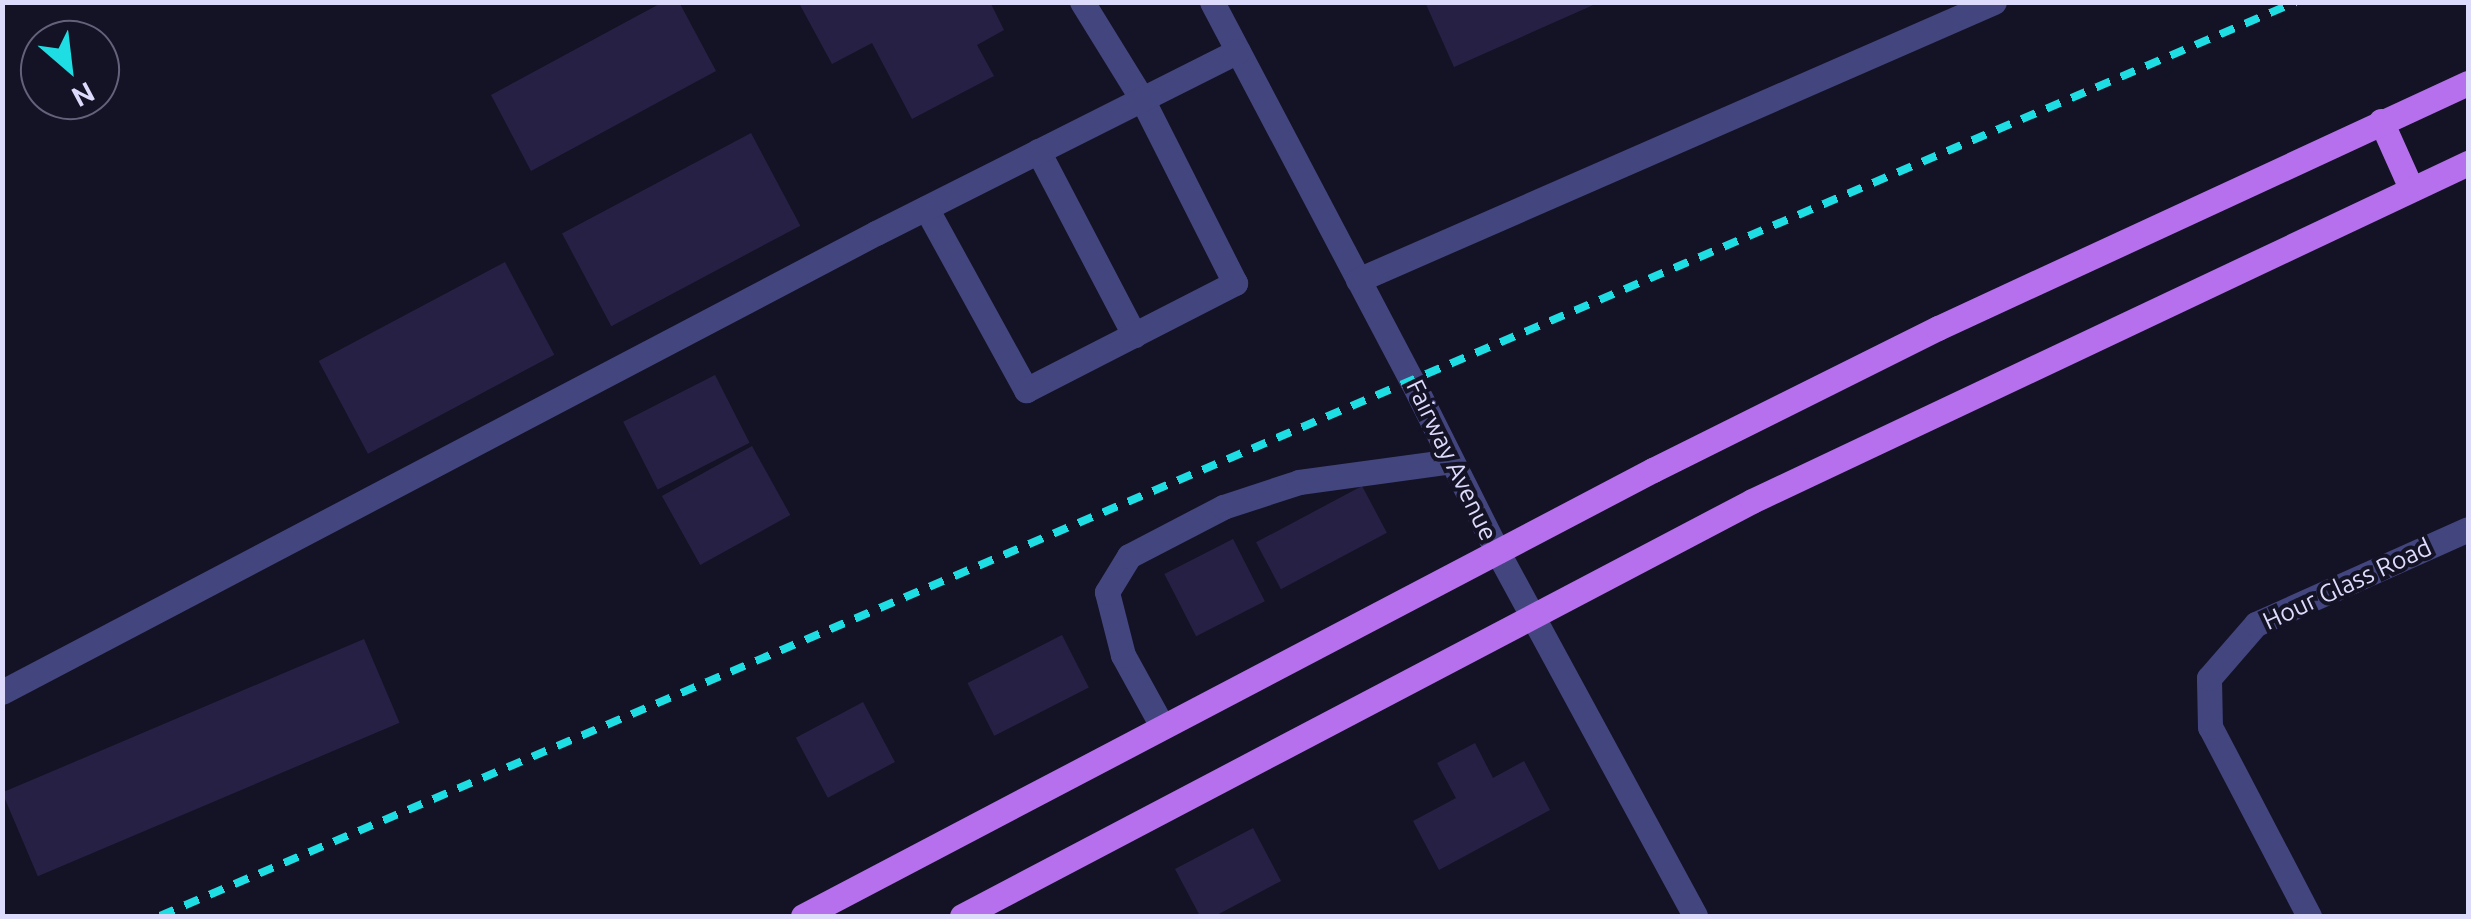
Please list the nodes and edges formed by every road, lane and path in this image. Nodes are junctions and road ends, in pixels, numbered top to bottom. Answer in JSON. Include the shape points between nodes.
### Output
{"nodes":[{"id":1,"x":1082,"y":2,"type":"edge"},
{"id":2,"x":1212,"y":2,"type":"edge"},
{"id":3,"x":1994,"y":2,"type":"edge"},
{"id":4,"x":1238,"y":51,"type":"junction"},
{"id":5,"x":2468,"y":82,"type":"edge"},
{"id":6,"x":1142,"y":99,"type":"junction"},
{"id":7,"x":2380,"y":121,"type":"junction"},
{"id":8,"x":1038,"y":152,"type":"junction"},
{"id":9,"x":2468,"y":163,"type":"edge"},
{"id":10,"x":2411,"y":188,"type":"junction"},
{"id":11,"x":926,"y":208,"type":"junction"},
{"id":12,"x":1358,"y":280,"type":"junction"},
{"id":13,"x":1134,"y":335,"type":"junction"},
{"id":14,"x":1452,"y":460,"type":"junction"},
{"id":15,"x":2468,"y":529,"type":"edge"},
{"id":16,"x":1496,"y":549,"type":"junction"},
{"id":17,"x":1532,"y":615,"type":"junction"},
{"id":18,"x":2,"y":692,"type":"edge"},
{"id":19,"x":1162,"y":726,"type":"junction"},
{"id":20,"x":1687,"y":914,"type":"edge"},
{"id":21,"x":803,"y":916,"type":"edge"},
{"id":22,"x":962,"y":916,"type":"edge"},
{"id":23,"x":2310,"y":916,"type":"edge"}],
"edges":[{"from":1,"to":6,"type":"street"},
{"from":2,"to":4,"type":"street","name":"Fairway Avenue"},
{"from":3,"to":12,"type":"street"},
{"from":4,"to":6,"type":"street"},
{"from":4,"to":12,"type":"street","name":"Fairway Avenue"},
{"from":5,"to":7,"type":"main road"},
{"from":6,"to":8,"type":"street"},
{"from":6,"to":13,"type":"street","via":[[1235,283]]},
{"from":7,"to":10,"type":"main road"},
{"from":7,"to":16,"type":"main road","via":[[1938,328]]},
{"from":8,"to":11,"type":"street"},
{"from":8,"to":13,"type":"street"},
{"from":9,"to":10,"type":"main road"},
{"from":10,"to":17,"type":"main road","via":[[1768,493]]},
{"from":11,"to":13,"type":"street","via":[[1026,390]]},
{"from":11,"to":18,"type":"street"},
{"from":12,"to":14,"type":"street","name":"Fairway Avenue"},
{"from":14,"to":16,"type":"street","name":"Fairway Avenue"},
{"from":14,"to":19,"type":"street","via":[[1299,482],[1222,507],[1128,556],[1108,592],[1123,655]]},
{"from":15,"to":23,"type":"street","name":"Hour Glass Road","via":[[2256,624],[2209,678],[2210,728]]},
{"from":16,"to":17,"type":"street","name":"Fairway Avenue"},
{"from":16,"to":19,"type":"main road"},
{"from":17,"to":20,"type":"street","name":"Fairway Avenue"},
{"from":17,"to":22,"type":"main road"},
{"from":19,"to":21,"type":"main road"}]}
